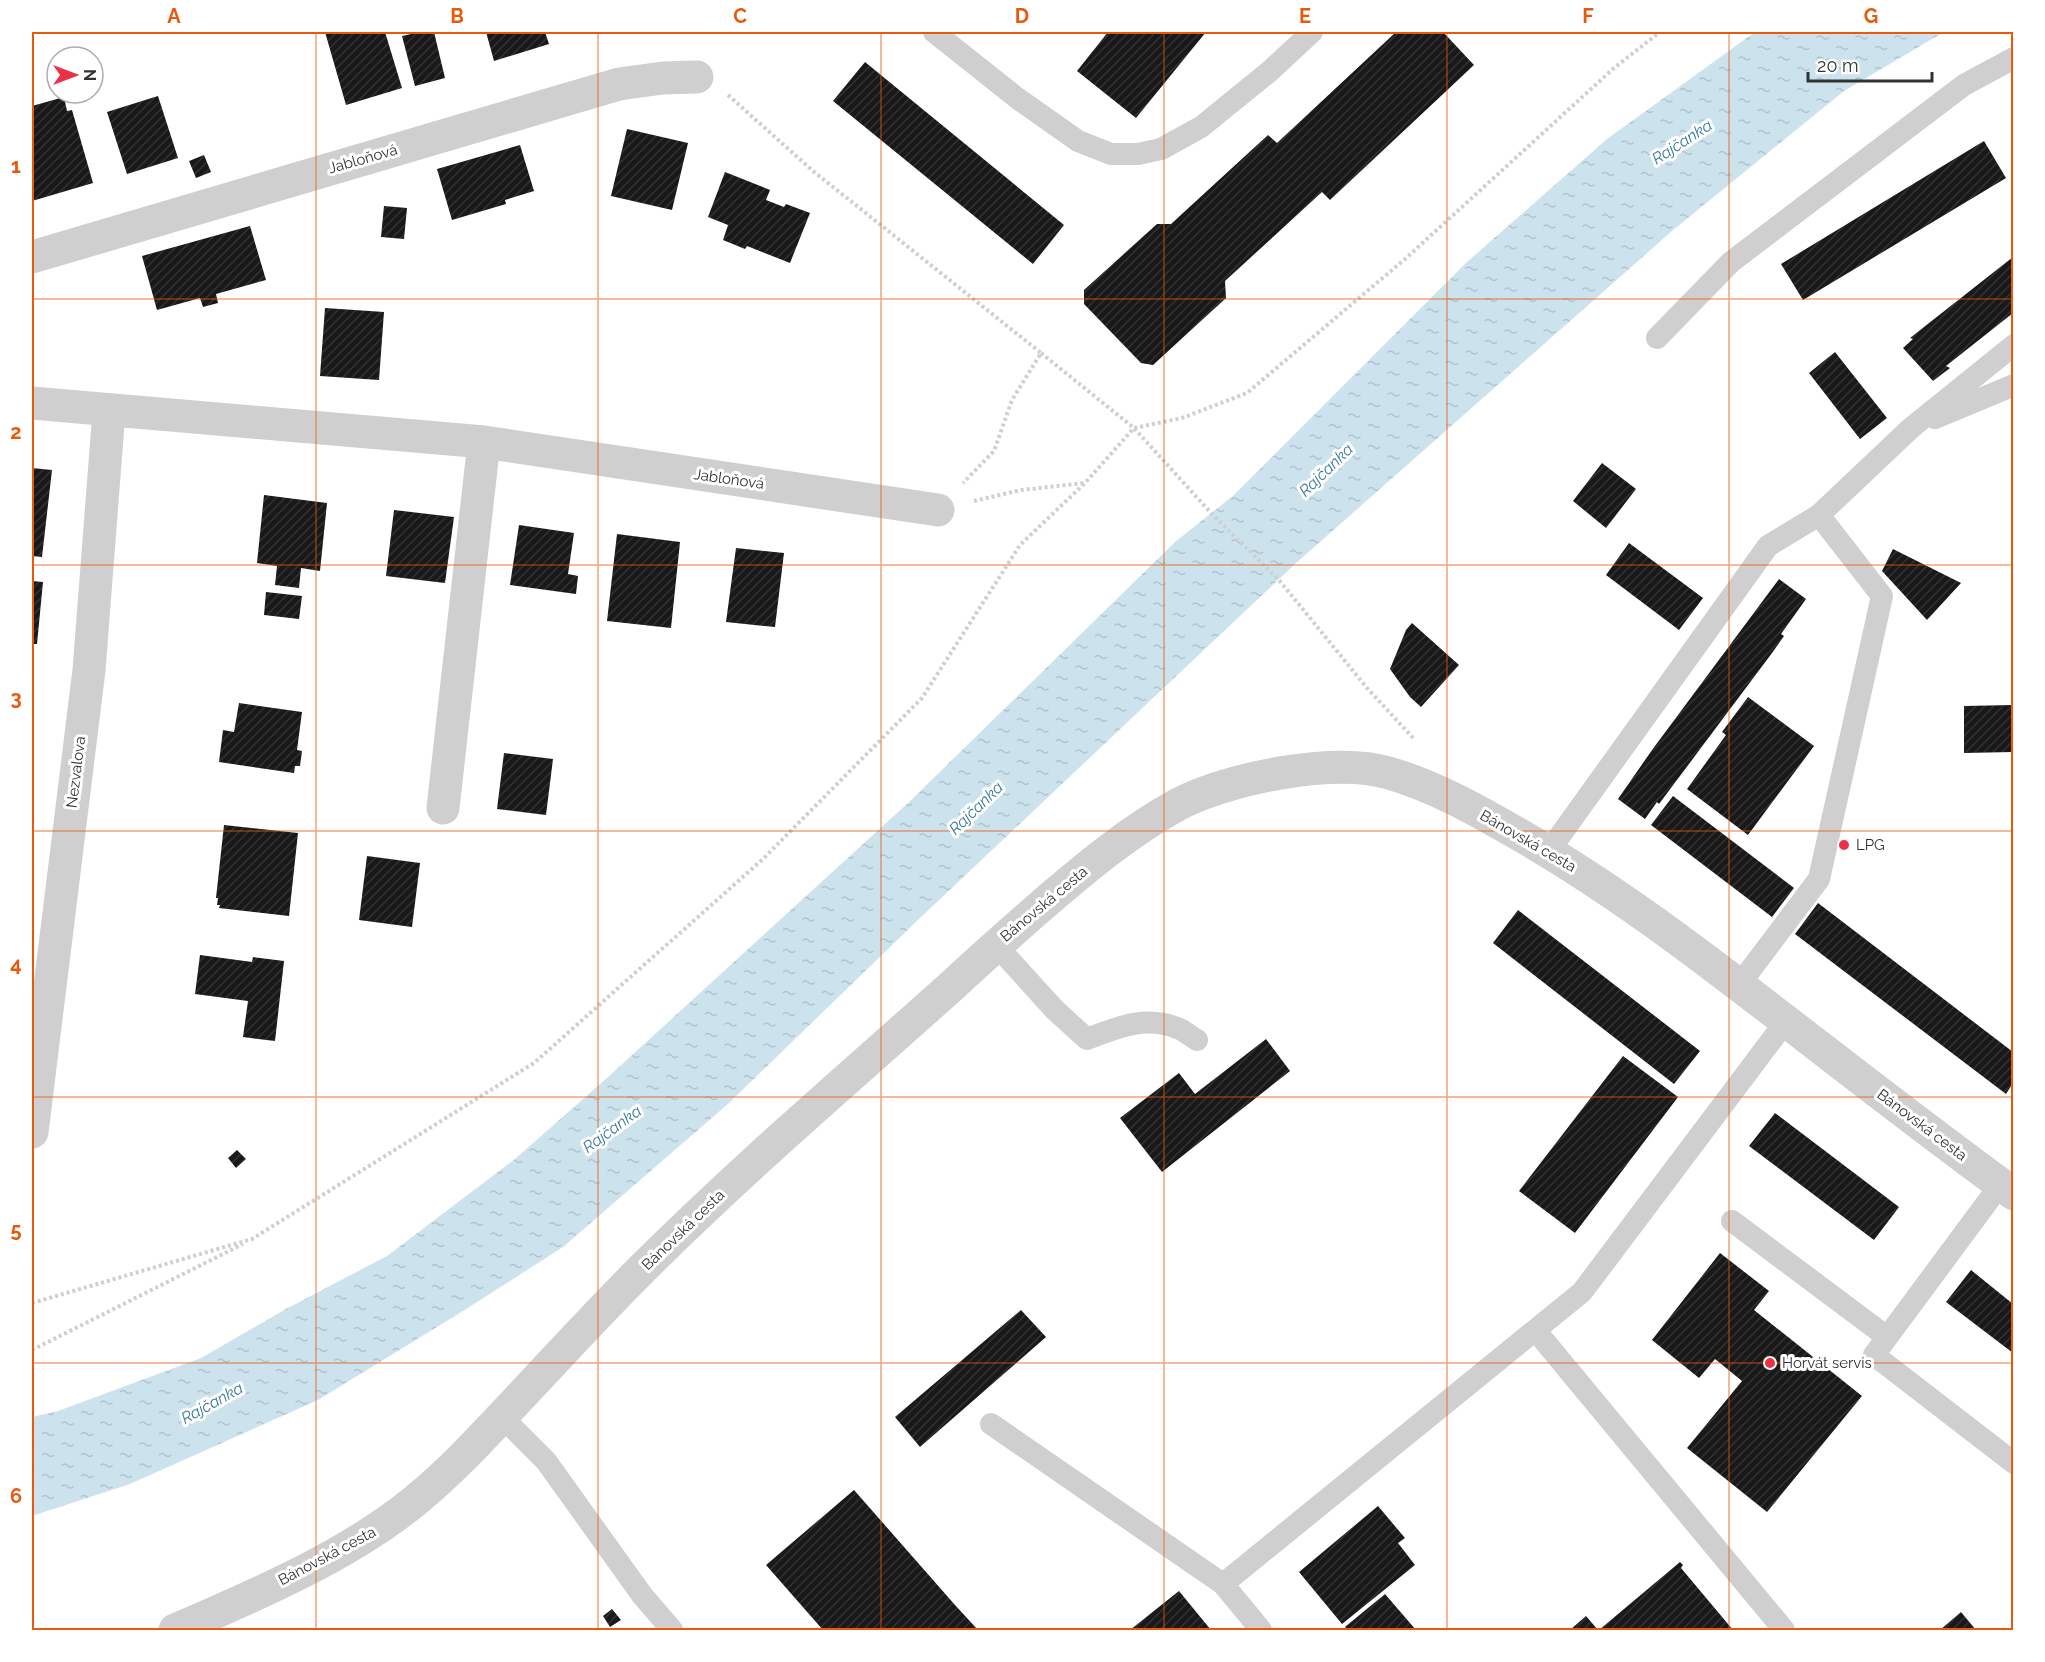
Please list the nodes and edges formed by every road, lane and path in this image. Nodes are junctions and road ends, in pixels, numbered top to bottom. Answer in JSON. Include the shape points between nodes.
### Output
{"nodes":[{"id":1,"x":934,"y":32,"type":"edge"},
{"id":2,"x":1312,"y":32,"type":"edge"},
{"id":3,"x":1660,"y":32,"type":"edge"},
{"id":4,"x":2013,"y":58,"type":"edge"},
{"id":5,"x":697,"y":77,"type":"joint"},
{"id":6,"x":32,"y":257,"type":"edge"},
{"id":7,"x":1657,"y":338,"type":"dead end"},
{"id":8,"x":2013,"y":345,"type":"edge"},
{"id":9,"x":1041,"y":353,"type":"junction"},
{"id":10,"x":2013,"y":385,"type":"edge"},
{"id":11,"x":32,"y":403,"type":"edge"},
{"id":12,"x":109,"y":411,"type":"junction"},
{"id":13,"x":1134,"y":428,"type":"junction"},
{"id":14,"x":1911,"y":428,"type":"junction"},
{"id":15,"x":484,"y":442,"type":"junction"},
{"id":16,"x":1085,"y":483,"type":"junction"},
{"id":17,"x":938,"y":510,"type":"junction"},
{"id":18,"x":1819,"y":515,"type":"junction"},
{"id":19,"x":1420,"y":746,"type":"dead end"},
{"id":20,"x":443,"y":808,"type":"dead end"},
{"id":21,"x":1549,"y":851,"type":"junction"},
{"id":22,"x":996,"y":945,"type":"junction"},
{"id":23,"x":1739,"y":985,"type":"junction"},
{"id":24,"x":1786,"y":1021,"type":"junction"},
{"id":25,"x":1197,"y":1040,"type":"dead end"},
{"id":26,"x":32,"y":1132,"type":"edge"},
{"id":27,"x":2007,"y":1190,"type":"edge"},
{"id":28,"x":1732,"y":1221,"type":"dead end"},
{"id":29,"x":252,"y":1239,"type":"junction"},
{"id":30,"x":32,"y":1303,"type":"edge"},
{"id":31,"x":1536,"y":1331,"type":"junction"},
{"id":32,"x":1887,"y":1337,"type":"junction"},
{"id":33,"x":32,"y":1350,"type":"edge"},
{"id":34,"x":501,"y":1416,"type":"junction"},
{"id":35,"x":991,"y":1424,"type":"dead end"},
{"id":36,"x":2013,"y":1463,"type":"edge"},
{"id":37,"x":1223,"y":1584,"type":"junction"},
{"id":38,"x":223,"y":1621,"type":"edge"},
{"id":39,"x":176,"y":1630,"type":"edge"},
{"id":40,"x":672,"y":1630,"type":"edge"},
{"id":41,"x":1261,"y":1630,"type":"edge"},
{"id":42,"x":1784,"y":1630,"type":"edge"}],
"edges":[{"from":1,"to":2,"type":"lane","via":[[1078,141],[1112,154],[1138,154],[1161,149],[1201,127]]},
{"from":3,"to":13,"type":"path","via":[[1614,68],[1406,260],[1247,393],[1182,418]]},
{"from":4,"to":7,"type":"lane","via":[[1964,85],[1731,262]]},
{"from":5,"to":6,"type":"street","name":"Jabloňová","via":[[619,84]]},
{"from":5,"to":9,"type":"path","via":[[727,94],[813,171]]},
{"from":8,"to":14,"type":"lane"},
{"from":9,"to":13,"type":"path"},
{"from":9,"to":17,"type":"path","via":[[1012,400],[994,451]]},
{"from":10,"to":14,"type":"lane"},
{"from":11,"to":12,"type":"street","name":"Jabloňová"},
{"from":12,"to":15,"type":"street","name":"Jabloňová"},
{"from":12,"to":26,"type":"street","name":"Nezvalova","via":[[89,670]]},
{"from":13,"to":16,"type":"path"},
{"from":13,"to":19,"type":"path","via":[[1279,580]]},
{"from":14,"to":18,"type":"lane"},
{"from":15,"to":17,"type":"street","name":"Jabloňová"},
{"from":15,"to":20,"type":"street"},
{"from":16,"to":17,"type":"path","via":[[1021,490]]},
{"from":16,"to":29,"type":"path","via":[[1020,545],[922,698],[763,859],[534,1063]]},
{"from":18,"to":21,"type":"lane","via":[[1768,546]]},
{"from":18,"to":23,"type":"lane","via":[[1882,596],[1819,879]]},
{"from":21,"to":22,"type":"street","name":"Bánovská cesta","via":[[1430,787],[1380,770],[1280,773],[1236,782],[1183,802],[1131,832]]},
{"from":21,"to":23,"type":"street","name":"Bánovská cesta","via":[[1632,904]]},
{"from":22,"to":25,"type":"lane","via":[[1087,1039],[1143,1021],[1177,1028]]},
{"from":22,"to":34,"type":"street","name":"Bánovská cesta","via":[[691,1220]]},
{"from":23,"to":24,"type":"street","name":"Bánovská cesta"},
{"from":24,"to":27,"type":"street","name":"Bánovská cesta"},
{"from":24,"to":31,"type":"lane","via":[[1582,1293]]},
{"from":27,"to":32,"type":"lane"},
{"from":28,"to":32,"type":"lane"},
{"from":29,"to":30,"type":"path"},
{"from":29,"to":33,"type":"path"},
{"from":31,"to":37,"type":"lane"},
{"from":31,"to":42,"type":"lane"},
{"from":32,"to":36,"type":"lane","via":[[1874,1355]]},
{"from":34,"to":38,"type":"street","name":"Bánovská cesta","via":[[449,1471],[376,1530]]},
{"from":34,"to":40,"type":"lane","via":[[546,1461],[642,1595]]},
{"from":35,"to":37,"type":"lane"},
{"from":37,"to":41,"type":"lane"},
{"from":38,"to":39,"type":"street","name":"Bánovská cesta"}]}
